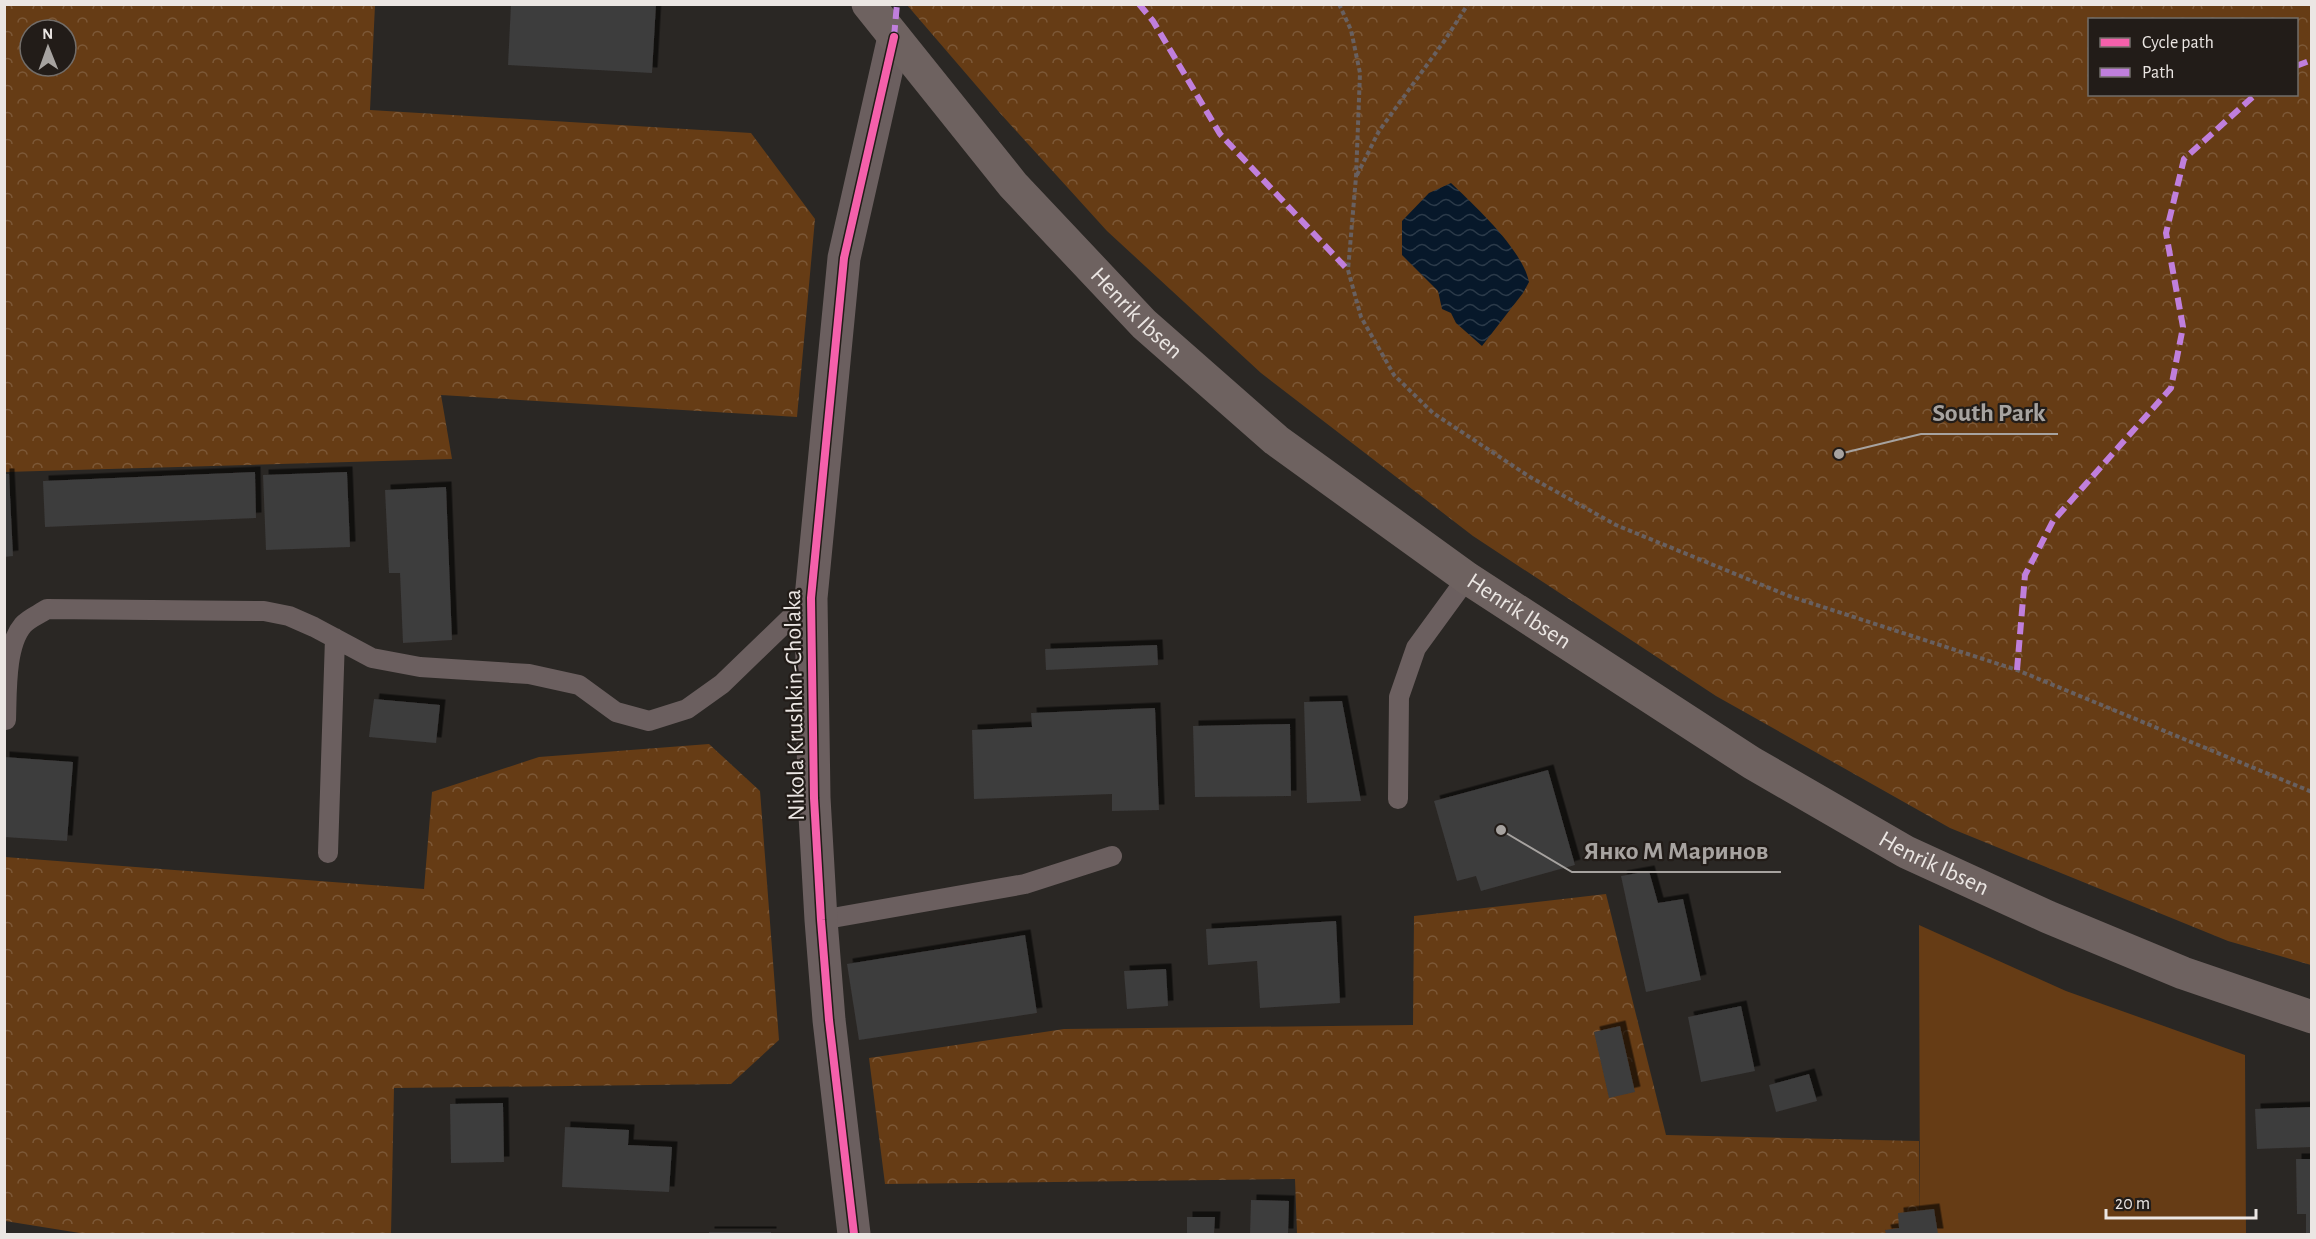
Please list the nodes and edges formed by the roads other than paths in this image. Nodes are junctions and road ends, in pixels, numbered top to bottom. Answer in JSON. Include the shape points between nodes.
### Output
{"nodes":[{"id":1,"x":868,"y":4,"type":"edge"},
{"id":2,"x":894,"y":37,"type":"junction"},
{"id":3,"x":1467,"y":578,"type":"junction"},
{"id":4,"x":811,"y":598,"type":"junction"},
{"id":5,"x":335,"y":638,"type":"junction"},
{"id":6,"x":6,"y":720,"type":"dead end"},
{"id":7,"x":1398,"y":799,"type":"dead end"},
{"id":8,"x":328,"y":853,"type":"dead end"},
{"id":9,"x":1112,"y":856,"type":"dead end"},
{"id":10,"x":821,"y":920,"type":"junction"},
{"id":11,"x":2312,"y":1017,"type":"edge"},
{"id":12,"x":854,"y":1234,"type":"edge"}],
"edges":[{"from":1,"to":2,"type":"main road","name":"Henrik Ibsen"},
{"from":2,"to":3,"type":"main road","name":"Henrik Ibsen","via":[[1013,185],[1144,324],[1276,440]]},
{"from":2,"to":4,"type":"street","name":"Nikola Krushkin-Cholaka","via":[[844,258]]},
{"from":3,"to":7,"type":"lane","via":[[1416,648],[1399,697]]},
{"from":3,"to":11,"type":"main road","name":"Henrik Ibsen","via":[[1752,763],[1906,852],[2172,968]]},
{"from":4,"to":5,"type":"lane","via":[[722,684],[687,709],[649,721],[616,712],[579,685],[529,674],[420,667],[372,658]]},
{"from":4,"to":10,"type":"street","name":"Nikola Krushkin-Cholaka","via":[[814,798]]},
{"from":5,"to":6,"type":"lane","via":[[289,616],[264,611],[47,609],[24,624],[12,646]]},
{"from":5,"to":8,"type":"lane"},
{"from":9,"to":10,"type":"lane","via":[[1025,884]]},
{"from":10,"to":12,"type":"street","name":"Nikola Krushkin-Cholaka"}]}
